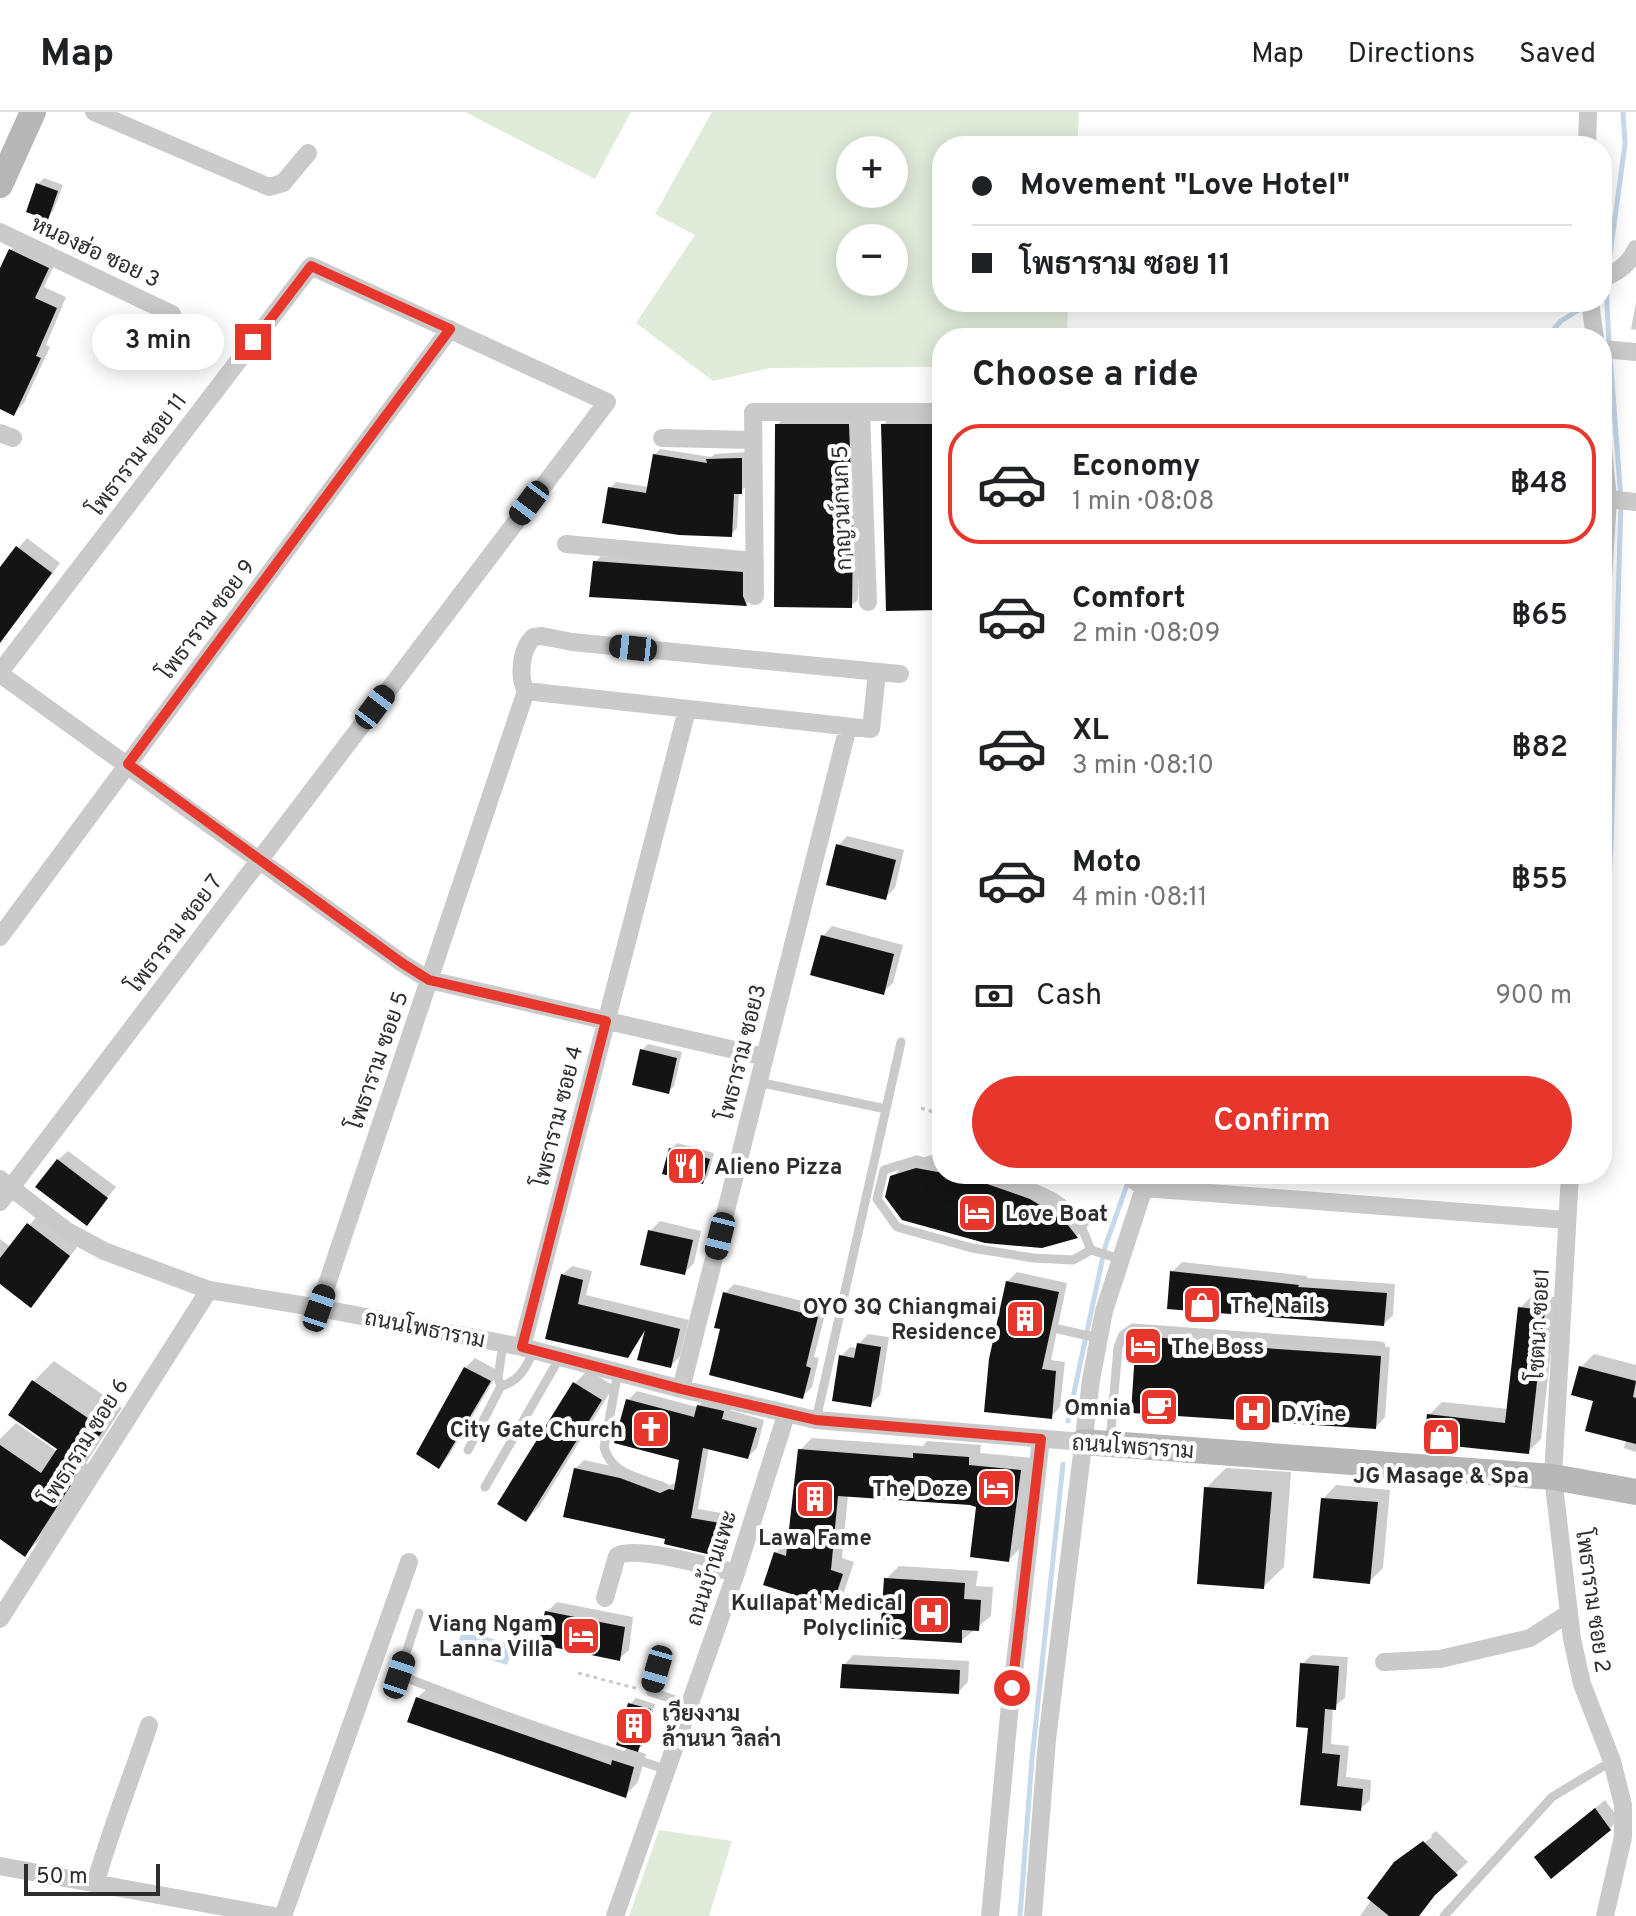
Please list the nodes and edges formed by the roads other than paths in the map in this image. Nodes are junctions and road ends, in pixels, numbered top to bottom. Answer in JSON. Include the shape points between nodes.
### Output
{"nodes":[{"id":1,"x":33,"y":112,"type":"edge"},
{"id":2,"x":94,"y":112,"type":"edge"},
{"id":3,"x":1588,"y":112,"type":"edge"},
{"id":4,"x":1587,"y":136,"type":"edge"},
{"id":5,"x":308,"y":153,"type":"dead end"},
{"id":6,"x":0,"y":185,"type":"edge"},
{"id":7,"x":0,"y":232,"type":"edge"},
{"id":8,"x":1636,"y":249,"type":"edge"},
{"id":9,"x":1612,"y":274,"type":"edge"},
{"id":10,"x":172,"y":314,"type":"dead end"},
{"id":11,"x":450,"y":329,"type":"junction"},
{"id":12,"x":1612,"y":350,"type":"edge"},
{"id":13,"x":1636,"y":352,"type":"edge"},
{"id":14,"x":861,"y":412,"type":"junction"},
{"id":15,"x":932,"y":412,"type":"edge"},
{"id":16,"x":662,"y":438,"type":"dead end"},
{"id":17,"x":753,"y":440,"type":"junction"},
{"id":18,"x":1612,"y":499,"type":"edge"},
{"id":19,"x":1636,"y":502,"type":"edge"},
{"id":20,"x":566,"y":544,"type":"dead end"},
{"id":21,"x":755,"y":561,"type":"junction"},
{"id":22,"x":755,"y":596,"type":"dead end"},
{"id":23,"x":868,"y":602,"type":"dead end"},
{"id":24,"x":877,"y":672,"type":"junction"},
{"id":25,"x":0,"y":673,"type":"edge"},
{"id":26,"x":900,"y":674,"type":"dead end"},
{"id":27,"x":526,"y":691,"type":"junction"},
{"id":28,"x":687,"y":710,"type":"junction"},
{"id":29,"x":848,"y":727,"type":"junction"},
{"id":30,"x":128,"y":764,"type":"junction"},
{"id":31,"x":259,"y":860,"type":"junction"},
{"id":32,"x":0,"y":937,"type":"edge"},
{"id":33,"x":429,"y":980,"type":"junction"},
{"id":34,"x":606,"y":1021,"type":"junction"},
{"id":35,"x":901,"y":1042,"type":"dead end"},
{"id":36,"x":765,"y":1057,"type":"junction"},
{"id":37,"x":758,"y":1082,"type":"junction"},
{"id":38,"x":886,"y":1109,"type":"junction"},
{"id":39,"x":932,"y":1164,"type":"edge"},
{"id":40,"x":1008,"y":1184,"type":"edge"},
{"id":41,"x":1139,"y":1184,"type":"edge"},
{"id":42,"x":1569,"y":1184,"type":"edge"},
{"id":43,"x":1144,"y":1188,"type":"junction"},
{"id":44,"x":4,"y":1190,"type":"edge"},
{"id":45,"x":1567,"y":1220,"type":"junction"},
{"id":46,"x":1091,"y":1250,"type":"junction"},
{"id":47,"x":1120,"y":1259,"type":"junction"},
{"id":48,"x":209,"y":1290,"type":"junction"},
{"id":49,"x":319,"y":1308,"type":"junction"},
{"id":50,"x":1058,"y":1329,"type":"dead end"},
{"id":51,"x":1098,"y":1338,"type":"junction"},
{"id":52,"x":503,"y":1343,"type":"junction"},
{"id":53,"x":1381,"y":1346,"type":"dead end"},
{"id":54,"x":528,"y":1349,"type":"junction"},
{"id":55,"x":560,"y":1357,"type":"junction"},
{"id":56,"x":618,"y":1372,"type":"junction"},
{"id":57,"x":501,"y":1386,"type":"junction"},
{"id":58,"x":681,"y":1389,"type":"junction"},
{"id":59,"x":786,"y":1415,"type":"junction"},
{"id":60,"x":816,"y":1420,"type":"junction"},
{"id":61,"x":1041,"y":1439,"type":"junction"},
{"id":62,"x":1083,"y":1442,"type":"junction"},
{"id":63,"x":1110,"y":1444,"type":"junction"},
{"id":64,"x":468,"y":1450,"type":"dead end"},
{"id":65,"x":1553,"y":1477,"type":"junction"},
{"id":66,"x":662,"y":1486,"type":"dead end"},
{"id":67,"x":485,"y":1487,"type":"dead end"},
{"id":68,"x":1636,"y":1492,"type":"edge"},
{"id":69,"x":409,"y":1562,"type":"dead end"},
{"id":70,"x":736,"y":1573,"type":"junction"},
{"id":71,"x":605,"y":1598,"type":"dead end"},
{"id":72,"x":419,"y":1613,"type":"dead end"},
{"id":73,"x":1569,"y":1613,"type":"junction"},
{"id":74,"x":0,"y":1619,"type":"edge"},
{"id":75,"x":1384,"y":1662,"type":"dead end"},
{"id":76,"x":657,"y":1669,"type":"dead end"},
{"id":77,"x":690,"y":1705,"type":"junction"},
{"id":78,"x":149,"y":1725,"type":"dead end"},
{"id":79,"x":1612,"y":1761,"type":"junction"},
{"id":80,"x":668,"y":1770,"type":"junction"},
{"id":81,"x":0,"y":1866,"type":"edge"},
{"id":82,"x":95,"y":1885,"type":"junction"},
{"id":83,"x":274,"y":1916,"type":"edge"},
{"id":84,"x":283,"y":1916,"type":"edge"},
{"id":85,"x":615,"y":1916,"type":"edge"},
{"id":86,"x":990,"y":1916,"type":"edge"},
{"id":87,"x":1033,"y":1916,"type":"edge"},
{"id":88,"x":1444,"y":1916,"type":"edge"},
{"id":89,"x":1605,"y":1916,"type":"edge"}],
"edges":[{"from":1,"to":6,"type":"street"},
{"from":2,"to":5,"type":"street","via":[[269,187],[283,183]]},
{"from":3,"to":4,"type":"street"},
{"from":7,"to":10,"type":"street","name":"หนองฮ่อ ซอย 3"},
{"from":8,"to":9,"type":"street","via":[[1632,259]]},
{"from":11,"to":25,"type":"street","name":"โพธาราม ซอย 11","via":[[311,266]]},
{"from":11,"to":30,"type":"street","name":"โพธาราม ซอย 9"},
{"from":11,"to":31,"type":"street","name":"โพธาราม ซอย 7","via":[[607,402]]},
{"from":12,"to":13,"type":"street"},
{"from":14,"to":15,"type":"street"},
{"from":14,"to":17,"type":"street","via":[[753,412]]},
{"from":14,"to":23,"type":"street","name":"กาญวน์กนก 5"},
{"from":16,"to":17,"type":"street"},
{"from":17,"to":21,"type":"street"},
{"from":18,"to":19,"type":"street"},
{"from":20,"to":21,"type":"street"},
{"from":21,"to":22,"type":"street"},
{"from":24,"to":26,"type":"street"},
{"from":24,"to":27,"type":"street","via":[[542,636],[525,647],[521,681]]},
{"from":24,"to":29,"type":"street","via":[[871,729]]},
{"from":25,"to":30,"type":"street"},
{"from":27,"to":28,"type":"street"},
{"from":27,"to":33,"type":"street","name":"โพธาราม ซอย 5"},
{"from":28,"to":29,"type":"street"},
{"from":28,"to":34,"type":"street","name":"โพธาราม ซอย 4"},
{"from":29,"to":36,"type":"street","name":"โพธาราม ซอย3"},
{"from":30,"to":31,"type":"street"},
{"from":30,"to":32,"type":"street","name":"โพธาราม ซอย 9"},
{"from":31,"to":33,"type":"street"},
{"from":31,"to":44,"type":"street","name":"โพธาราม ซอย 7"},
{"from":33,"to":34,"type":"street"},
{"from":33,"to":49,"type":"street","name":"โพธาราม ซอย 5"},
{"from":34,"to":36,"type":"street"},
{"from":34,"to":54,"type":"street","name":"โพธาราม ซอย 4"},
{"from":35,"to":38,"type":"lane"},
{"from":36,"to":37,"type":"street","name":"โพธาราม ซอย3"},
{"from":37,"to":38,"type":"lane"},
{"from":37,"to":58,"type":"street","name":"โพธาราม ซอย3"},
{"from":38,"to":60,"type":"lane"},
{"from":39,"to":46,"type":"lane","via":[[916,1160],[884,1170],[877,1199],[897,1227],[1033,1258],[1073,1260]]},
{"from":40,"to":46,"type":"lane","via":[[1051,1201],[1081,1228]]},
{"from":41,"to":43,"type":"street"},
{"from":42,"to":45,"type":"street","name":"โชตนา ซอย1"},
{"from":43,"to":45,"type":"street"},
{"from":43,"to":47,"type":"street"},
{"from":44,"to":48,"type":"street","name":"ถนนโพธาราม","via":[[96,1246]]},
{"from":45,"to":65,"type":"street","name":"โชตนา ซอย1"},
{"from":46,"to":47,"type":"lane"},
{"from":47,"to":51,"type":"street"},
{"from":48,"to":49,"type":"street","name":"ถนนโพธาราม"},
{"from":48,"to":74,"type":"street","name":"โพธาราม ซอย 6"},
{"from":49,"to":52,"type":"street","name":"ถนนโพธาราม"},
{"from":50,"to":51,"type":"lane"},
{"from":51,"to":62,"type":"street"},
{"from":52,"to":54,"type":"street","name":"ถนนโพธาราม"},
{"from":52,"to":57,"type":"lane"},
{"from":53,"to":63,"type":"lane","via":[[1133,1328],[1118,1347]]},
{"from":54,"to":55,"type":"street","name":"ถนนโพธาราม"},
{"from":54,"to":57,"type":"lane","via":[[527,1366]]},
{"from":55,"to":56,"type":"street","name":"ถนนโพธาราม"},
{"from":55,"to":67,"type":"lane"},
{"from":56,"to":58,"type":"street","name":"ถนนโพธาราม"},
{"from":56,"to":66,"type":"lane","via":[[606,1457],[615,1468]]},
{"from":57,"to":64,"type":"lane"},
{"from":58,"to":59,"type":"street","name":"ถนนโพธาราม"},
{"from":59,"to":60,"type":"street","name":"ถนนโพธาราม"},
{"from":59,"to":70,"type":"street","name":"ถนนบ้านแพะ"},
{"from":60,"to":61,"type":"street","name":"ถนนโพธาราม"},
{"from":61,"to":62,"type":"street","name":"ถนนโพธาราม"},
{"from":61,"to":86,"type":"street"},
{"from":62,"to":63,"type":"street","name":"ถนนโพธาราม"},
{"from":62,"to":87,"type":"street","via":[[1047,1740]]},
{"from":63,"to":65,"type":"street","name":"ถนนโพธาราม"},
{"from":65,"to":68,"type":"street","name":"ถนนโพธาราม"},
{"from":65,"to":73,"type":"street","name":"โพธาราม ซอย 2"},
{"from":69,"to":84,"type":"street"},
{"from":70,"to":71,"type":"street","via":[[625,1551],[617,1556]]},
{"from":70,"to":77,"type":"street","name":"ถนนบ้านแพะ"},
{"from":72,"to":80,"type":"lane","via":[[399,1675]]},
{"from":73,"to":75,"type":"street","via":[[1530,1638],[1440,1659]]},
{"from":73,"to":79,"type":"street","name":"โพธาราม ซอย 2","via":[[1582,1684]]},
{"from":76,"to":77,"type":"lane","via":[[651,1692]]},
{"from":77,"to":80,"type":"street","name":"ถนนบ้านแพะ"},
{"from":78,"to":82,"type":"street"},
{"from":79,"to":88,"type":"lane","via":[[1552,1797]]},
{"from":79,"to":89,"type":"street","name":"โพธาราม ซอย 2","via":[[1623,1805],[1623,1837]]},
{"from":80,"to":85,"type":"street","name":"ถนนบ้านแพะ"},
{"from":81,"to":82,"type":"street"},
{"from":82,"to":83,"type":"street"}]}
